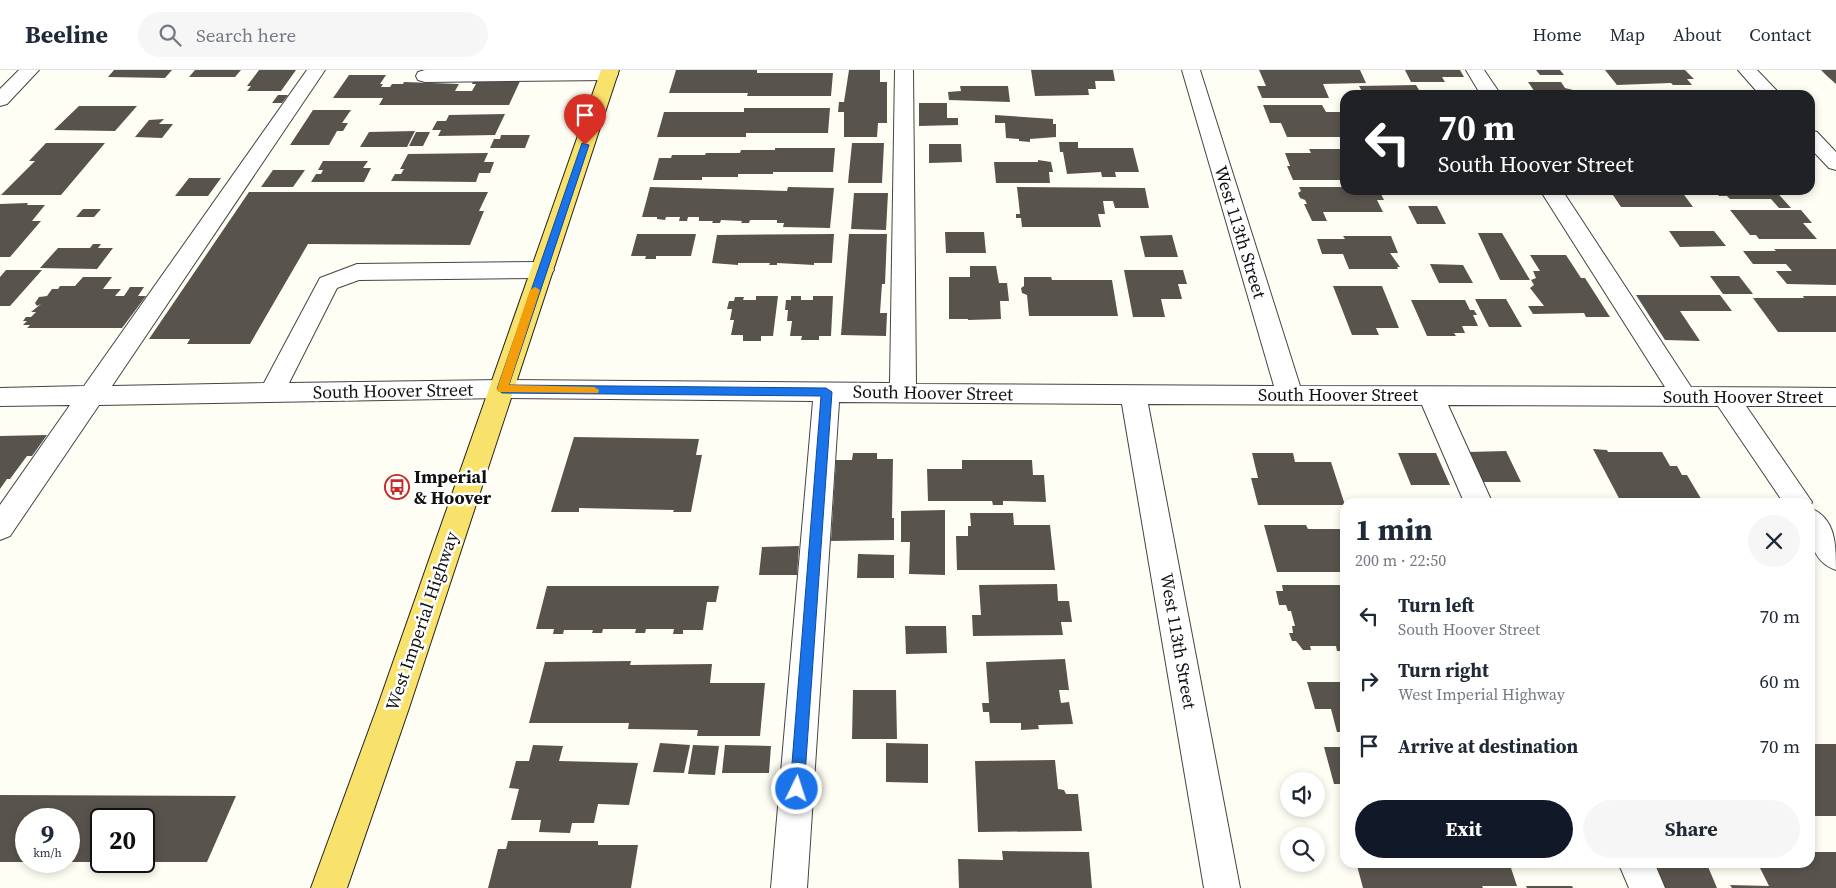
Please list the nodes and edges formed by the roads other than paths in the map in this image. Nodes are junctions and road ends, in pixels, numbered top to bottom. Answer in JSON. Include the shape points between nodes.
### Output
{"nodes":[{"id":1,"x":30,"y":70,"type":"edge"},
{"id":2,"x":316,"y":70,"type":"edge"},
{"id":3,"x":904,"y":70,"type":"edge"},
{"id":4,"x":1191,"y":70,"type":"edge"},
{"id":5,"x":1474,"y":70,"type":"edge"},
{"id":6,"x":1747,"y":70,"type":"edge"},
{"id":7,"x":609,"y":72,"type":"edge"},
{"id":8,"x":425,"y":76,"type":"dead end"},
{"id":9,"x":1487,"y":90,"type":"edge"},
{"id":10,"x":1766,"y":90,"type":"edge"},
{"id":11,"x":0,"y":100,"type":"edge"},
{"id":12,"x":1815,"y":141,"type":"edge"},
{"id":13,"x":1836,"y":164,"type":"edge"},
{"id":14,"x":1554,"y":195,"type":"edge"},
{"id":15,"x":542,"y":270,"type":"junction"},
{"id":16,"x":502,"y":389,"type":"junction"},
{"id":17,"x":826,"y":392,"type":"junction"},
{"id":18,"x":903,"y":393,"type":"junction"},
{"id":19,"x":271,"y":394,"type":"junction"},
{"id":20,"x":1133,"y":395,"type":"junction"},
{"id":21,"x":1290,"y":395,"type":"junction"},
{"id":22,"x":1431,"y":396,"type":"junction"},
{"id":23,"x":0,"y":397,"type":"edge"},
{"id":24,"x":89,"y":397,"type":"junction"},
{"id":25,"x":1836,"y":397,"type":"edge"},
{"id":26,"x":1684,"y":398,"type":"junction"},
{"id":27,"x":1726,"y":398,"type":"junction"},
{"id":28,"x":1476,"y":498,"type":"edge"},
{"id":29,"x":1795,"y":498,"type":"edge"},
{"id":30,"x":1815,"y":527,"type":"edge"},
{"id":31,"x":0,"y":528,"type":"edge"},
{"id":32,"x":1836,"y":558,"type":"edge"},
{"id":33,"x":1639,"y":868,"type":"edge"},
{"id":34,"x":329,"y":888,"type":"edge"},
{"id":35,"x":789,"y":888,"type":"edge"},
{"id":36,"x":1222,"y":888,"type":"edge"},
{"id":37,"x":1647,"y":888,"type":"edge"}],
"edges":[{"from":1,"to":11,"type":"street"},
{"from":2,"to":24,"type":"street"},
{"from":3,"to":18,"type":"street"},
{"from":4,"to":21,"type":"street","name":"West 113th Street"},
{"from":5,"to":9,"type":"street"},
{"from":6,"to":10,"type":"street"},
{"from":7,"to":8,"type":"street"},
{"from":7,"to":15,"type":"main road","name":"West Imperial Highway"},
{"from":12,"to":13,"type":"street"},
{"from":14,"to":26,"type":"street"},
{"from":15,"to":16,"type":"main road","name":"West Imperial Highway"},
{"from":15,"to":19,"type":"street","via":[[357,272],[328,283]]},
{"from":16,"to":17,"type":"street","name":"South Hoover Street"},
{"from":16,"to":19,"type":"street","name":"South Hoover Street"},
{"from":16,"to":34,"type":"main road","name":"West Imperial Highway"},
{"from":17,"to":18,"type":"street","name":"South Hoover Street"},
{"from":17,"to":35,"type":"street"},
{"from":18,"to":20,"type":"street","name":"South Hoover Street"},
{"from":19,"to":24,"type":"street","name":"South Hoover Street"},
{"from":20,"to":21,"type":"street","name":"South Hoover Street"},
{"from":20,"to":36,"type":"street","name":"West 113th Street"},
{"from":21,"to":22,"type":"street","name":"South Hoover Street"},
{"from":22,"to":26,"type":"street","name":"South Hoover Street"},
{"from":22,"to":28,"type":"street"},
{"from":23,"to":24,"type":"street","name":"South Hoover Street"},
{"from":24,"to":31,"type":"street"},
{"from":25,"to":27,"type":"street","name":"South Hoover Street"},
{"from":26,"to":27,"type":"street","name":"South Hoover Street"},
{"from":27,"to":29,"type":"street"},
{"from":30,"to":32,"type":"street"},
{"from":33,"to":37,"type":"street"}]}
